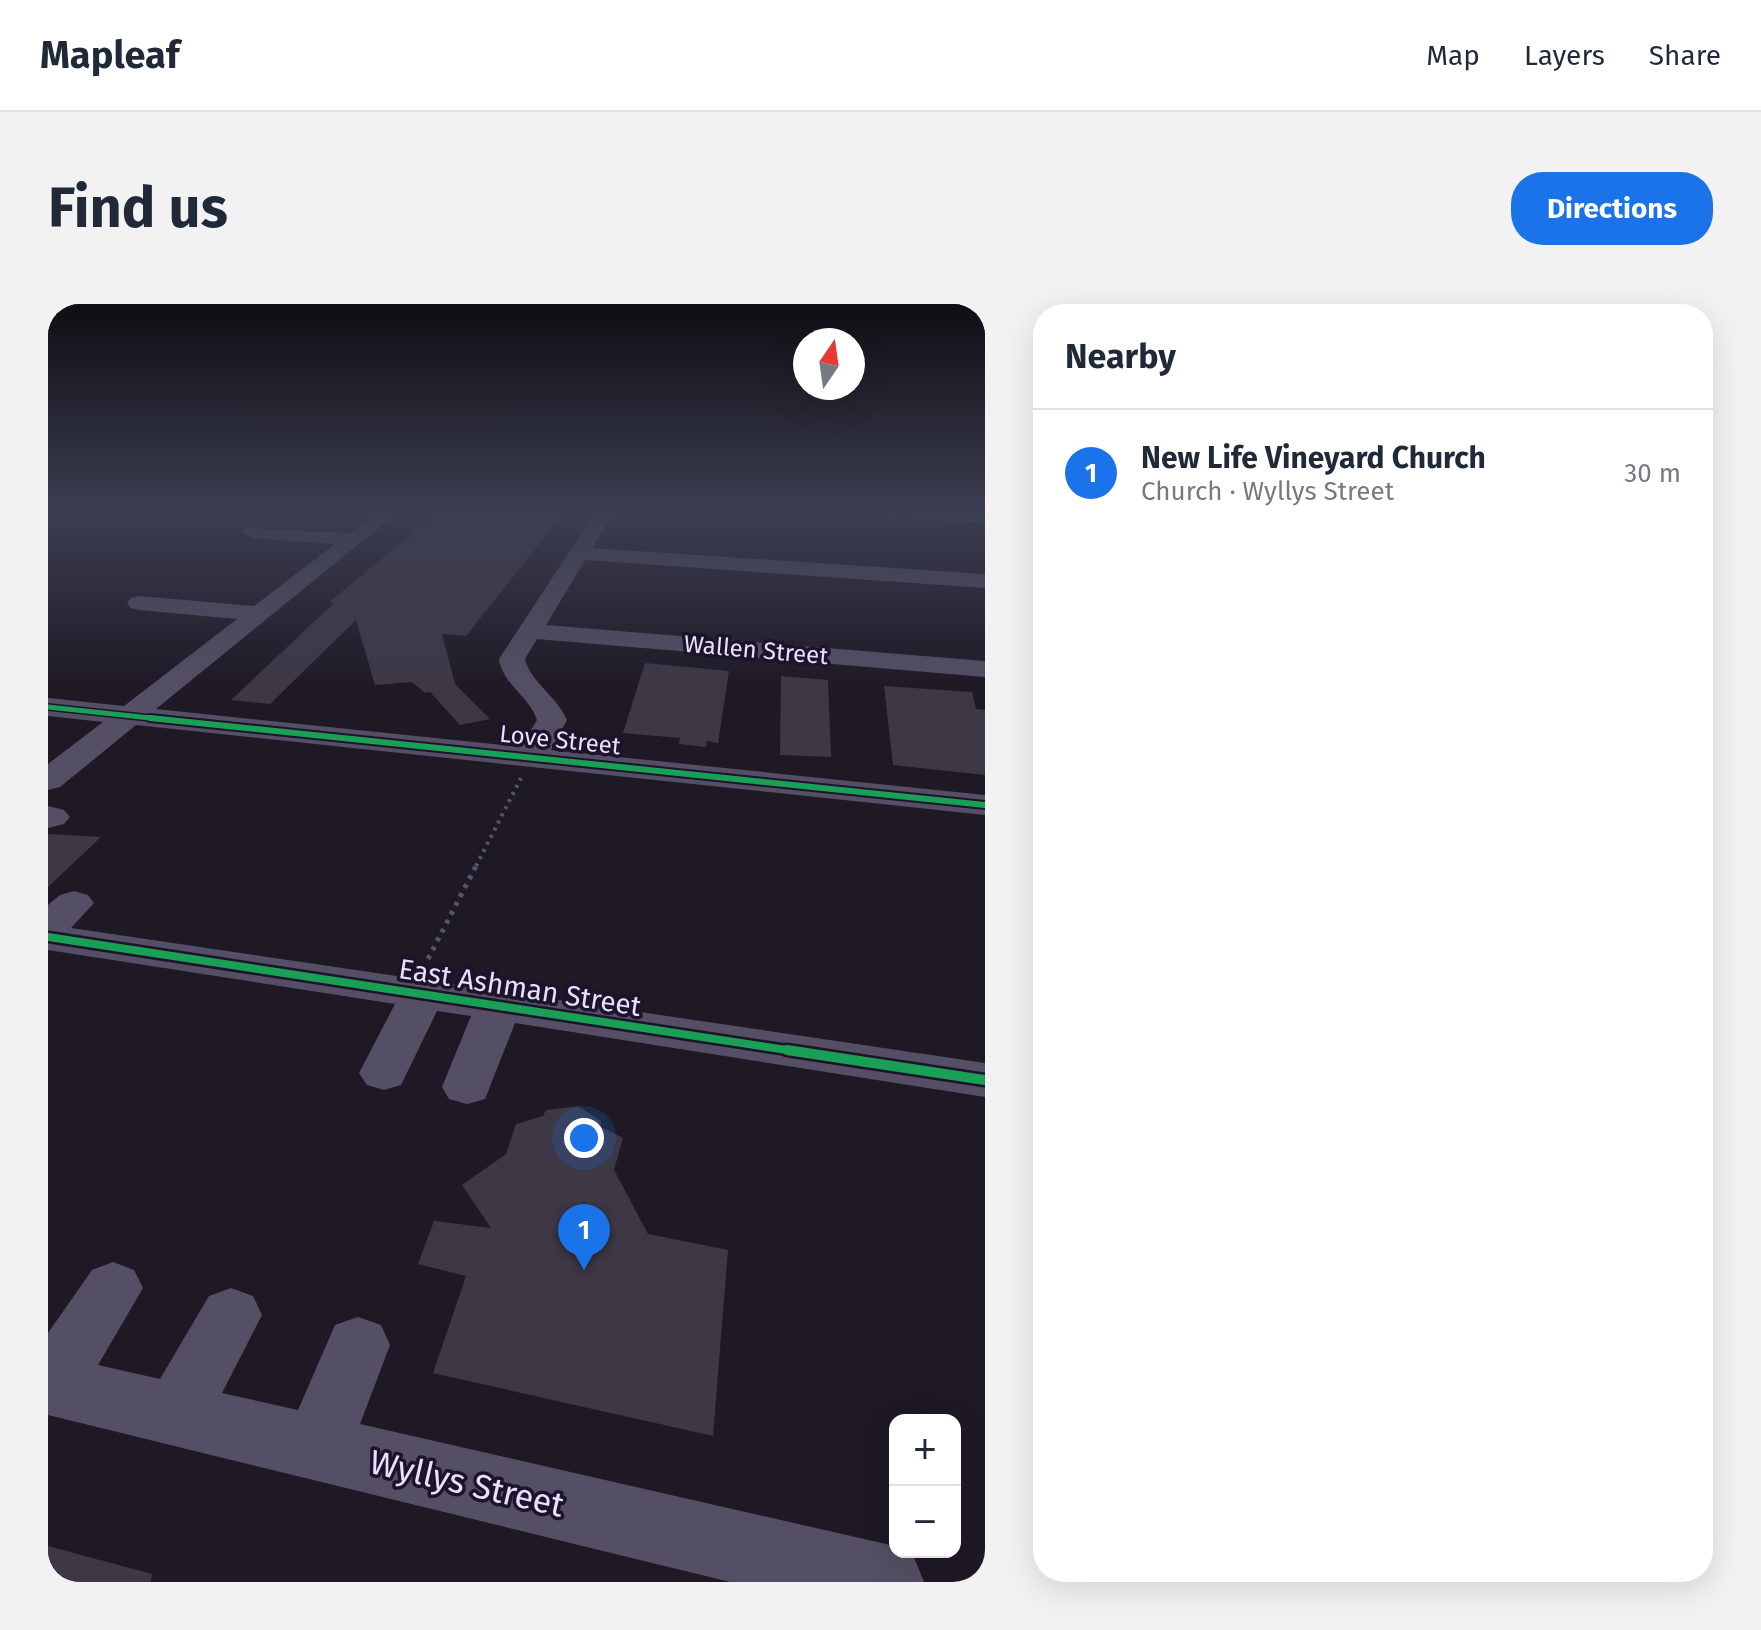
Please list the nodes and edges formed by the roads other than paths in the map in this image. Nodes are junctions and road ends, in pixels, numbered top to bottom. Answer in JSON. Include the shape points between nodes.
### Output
{"nodes":[{"id":1,"x":314,"y":571,"type":"edge"},
{"id":2,"x":566,"y":571,"type":"edge"},
{"id":3,"x":834,"y":571,"type":"edge"},
{"id":4,"x":985,"y":581,"type":"edge"},
{"id":5,"x":139,"y":603,"type":"dead end"},
{"id":6,"x":260,"y":614,"type":"junction"},
{"id":7,"x":527,"y":631,"type":"junction"},
{"id":8,"x":985,"y":669,"type":"edge"},
{"id":9,"x":48,"y":707,"type":"edge"},
{"id":10,"x":132,"y":715,"type":"junction"},
{"id":11,"x":531,"y":757,"type":"junction"},
{"id":12,"x":48,"y":780,"type":"edge"},
{"id":13,"x":985,"y":805,"type":"edge"},
{"id":14,"x":57,"y":922,"type":"edge"},
{"id":15,"x":425,"y":976,"type":"junction"},
{"id":16,"x":498,"y":1006,"type":"junction"},
{"id":17,"x":384,"y":1073,"type":"dead end"},
{"id":18,"x":985,"y":1080,"type":"edge"},
{"id":19,"x":467,"y":1087,"type":"dead end"},
{"id":20,"x":113,"y":1288,"type":"dead end"},
{"id":21,"x":231,"y":1315,"type":"dead end"},
{"id":22,"x":358,"y":1345,"type":"dead end"},
{"id":23,"x":49,"y":1384,"type":"edge"},
{"id":24,"x":176,"y":1414,"type":"junction"},
{"id":25,"x":317,"y":1447,"type":"junction"},
{"id":26,"x":886,"y":1582,"type":"edge"}],
"edges":[{"from":1,"to":6,"type":"street"},
{"from":2,"to":7,"type":"street"},
{"from":3,"to":4,"type":"street"},
{"from":5,"to":6,"type":"street"},
{"from":6,"to":10,"type":"street"},
{"from":7,"to":8,"type":"street","name":"Wallen Street"},
{"from":7,"to":11,"type":"street","via":[[512,668],[544,701],[552,720]]},
{"from":9,"to":10,"type":"street","name":"Love Street"},
{"from":10,"to":11,"type":"street","name":"Love Street"},
{"from":10,"to":12,"type":"street"},
{"from":11,"to":13,"type":"street","name":"Love Street"},
{"from":14,"to":15,"type":"street","name":"East Ashman Street"},
{"from":15,"to":16,"type":"street","name":"East Ashman Street"},
{"from":15,"to":17,"type":"street"},
{"from":16,"to":18,"type":"street","name":"East Ashman Street"},
{"from":16,"to":19,"type":"street"},
{"from":20,"to":23,"type":"street"},
{"from":21,"to":24,"type":"street"},
{"from":22,"to":25,"type":"street"},
{"from":23,"to":24,"type":"street","name":"Wyllys Street"},
{"from":24,"to":25,"type":"street","name":"Wyllys Street"},
{"from":25,"to":26,"type":"street","name":"Wyllys Street"}]}
